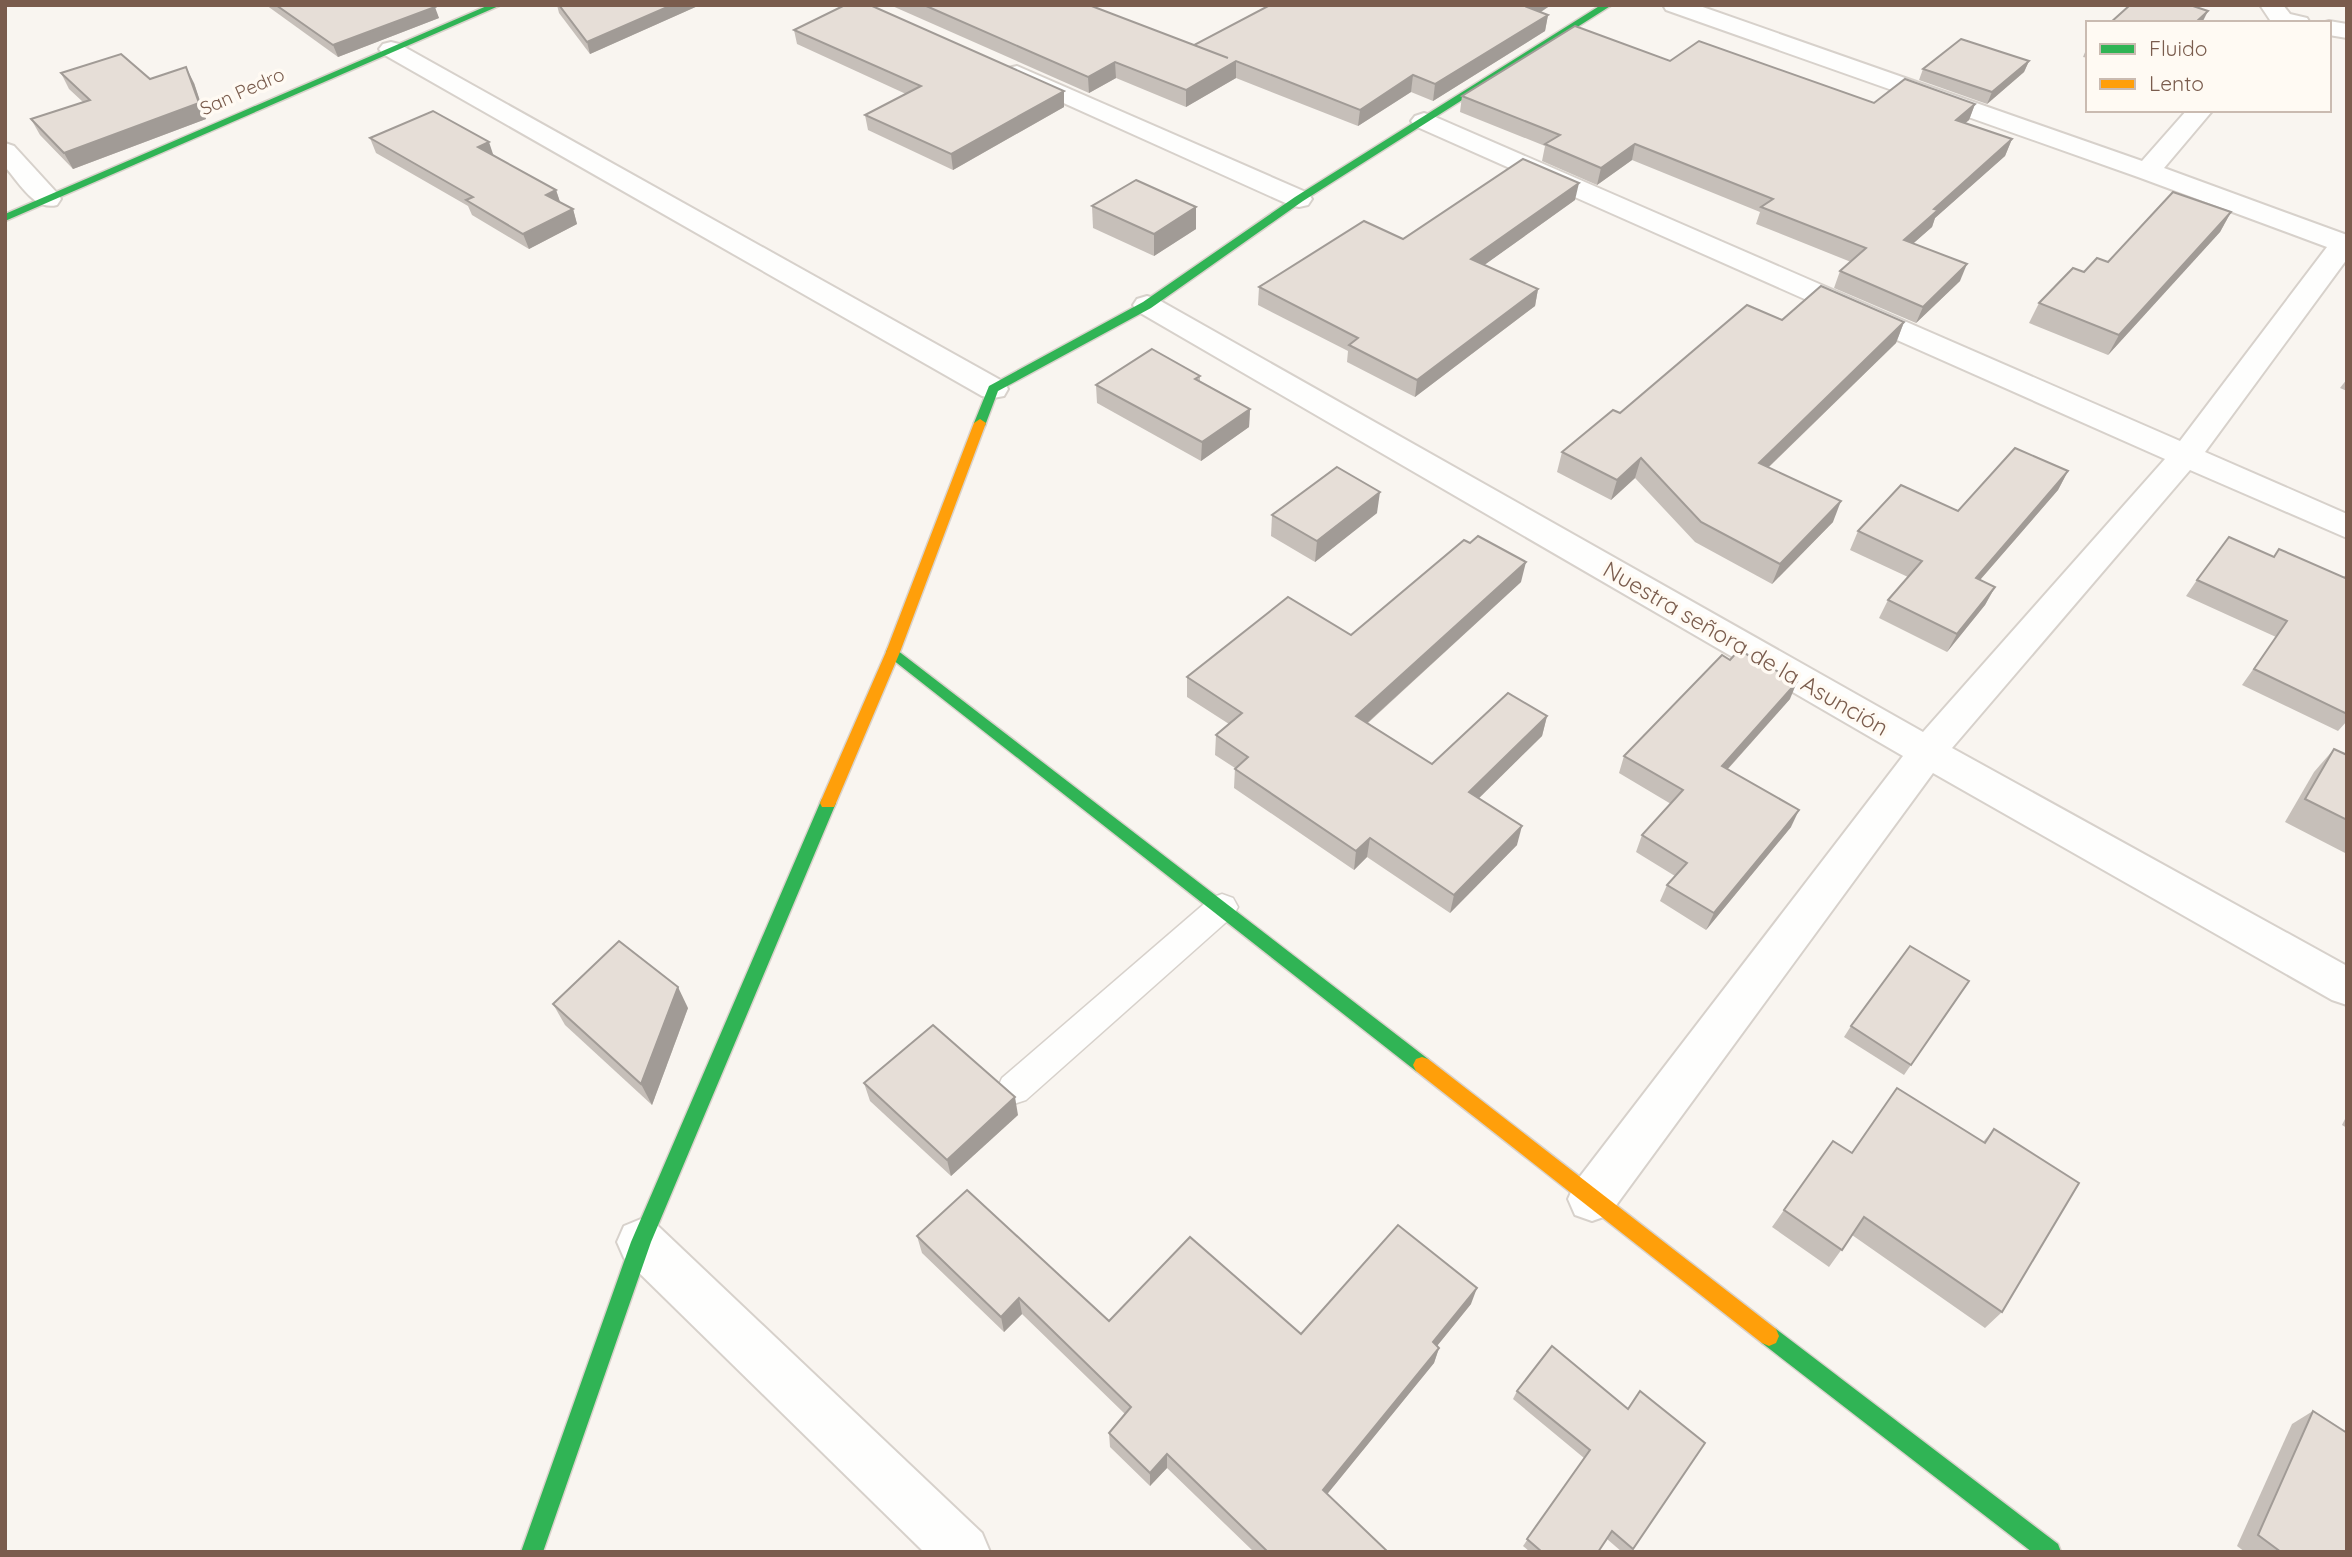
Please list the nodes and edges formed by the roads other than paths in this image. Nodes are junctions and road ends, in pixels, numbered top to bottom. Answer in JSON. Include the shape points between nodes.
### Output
{"nodes":[{"id":1,"x":1608,"y":5,"type":"edge"},
{"id":2,"x":1674,"y":5,"type":"edge"},
{"id":3,"x":493,"y":6,"type":"edge"},
{"id":4,"x":391,"y":49,"type":"junction"},
{"id":5,"x":1001,"y":66,"type":"edge"},
{"id":6,"x":2199,"y":112,"type":"edge"},
{"id":7,"x":1424,"y":121,"type":"junction"},
{"id":8,"x":5,"y":151,"type":"edge"},
{"id":9,"x":2147,"y":171,"type":"junction"},
{"id":10,"x":48,"y":199,"type":"junction"},
{"id":11,"x":1299,"y":199,"type":"junction"},
{"id":12,"x":5,"y":218,"type":"edge"},
{"id":13,"x":2346,"y":244,"type":"edge"},
{"id":14,"x":1147,"y":304,"type":"junction"},
{"id":15,"x":993,"y":389,"type":"junction"},
{"id":16,"x":2185,"y":456,"type":"junction"},
{"id":17,"x":2347,"y":527,"type":"edge"},
{"id":18,"x":893,"y":652,"type":"junction"},
{"id":19,"x":1927,"y":752,"type":"junction"},
{"id":20,"x":1222,"y":907,"type":"junction"},
{"id":21,"x":2347,"y":987,"type":"edge"},
{"id":22,"x":1014,"y":1088,"type":"dead end"},
{"id":23,"x":1592,"y":1199,"type":"junction"},
{"id":24,"x":641,"y":1242,"type":"junction"},
{"id":25,"x":532,"y":1552,"type":"edge"},
{"id":26,"x":963,"y":1552,"type":"edge"},
{"id":27,"x":2050,"y":1552,"type":"edge"}],
"edges":[{"from":1,"to":7,"type":"street"},
{"from":2,"to":9,"type":"street"},
{"from":3,"to":4,"type":"street","name":"San Pedro"},
{"from":4,"to":10,"type":"street","name":"San Pedro"},
{"from":4,"to":15,"type":"street"},
{"from":5,"to":11,"type":"street"},
{"from":6,"to":9,"type":"street"},
{"from":7,"to":11,"type":"street"},
{"from":7,"to":16,"type":"street"},
{"from":8,"to":10,"type":"street"},
{"from":9,"to":13,"type":"street"},
{"from":10,"to":12,"type":"street","name":"San Pedro"},
{"from":11,"to":14,"type":"street"},
{"from":13,"to":16,"type":"street"},
{"from":14,"to":15,"type":"street"},
{"from":14,"to":19,"type":"street","name":"Nuestra señora de la Asunción"},
{"from":15,"to":18,"type":"street"},
{"from":16,"to":17,"type":"street"},
{"from":16,"to":19,"type":"street"},
{"from":18,"to":20,"type":"street"},
{"from":18,"to":24,"type":"street"},
{"from":19,"to":21,"type":"street","name":"Nuestra señora de la Asunción"},
{"from":19,"to":23,"type":"street"},
{"from":20,"to":22,"type":"lane"},
{"from":20,"to":23,"type":"street"},
{"from":23,"to":27,"type":"street"},
{"from":24,"to":25,"type":"street"},
{"from":24,"to":26,"type":"street"}]}
